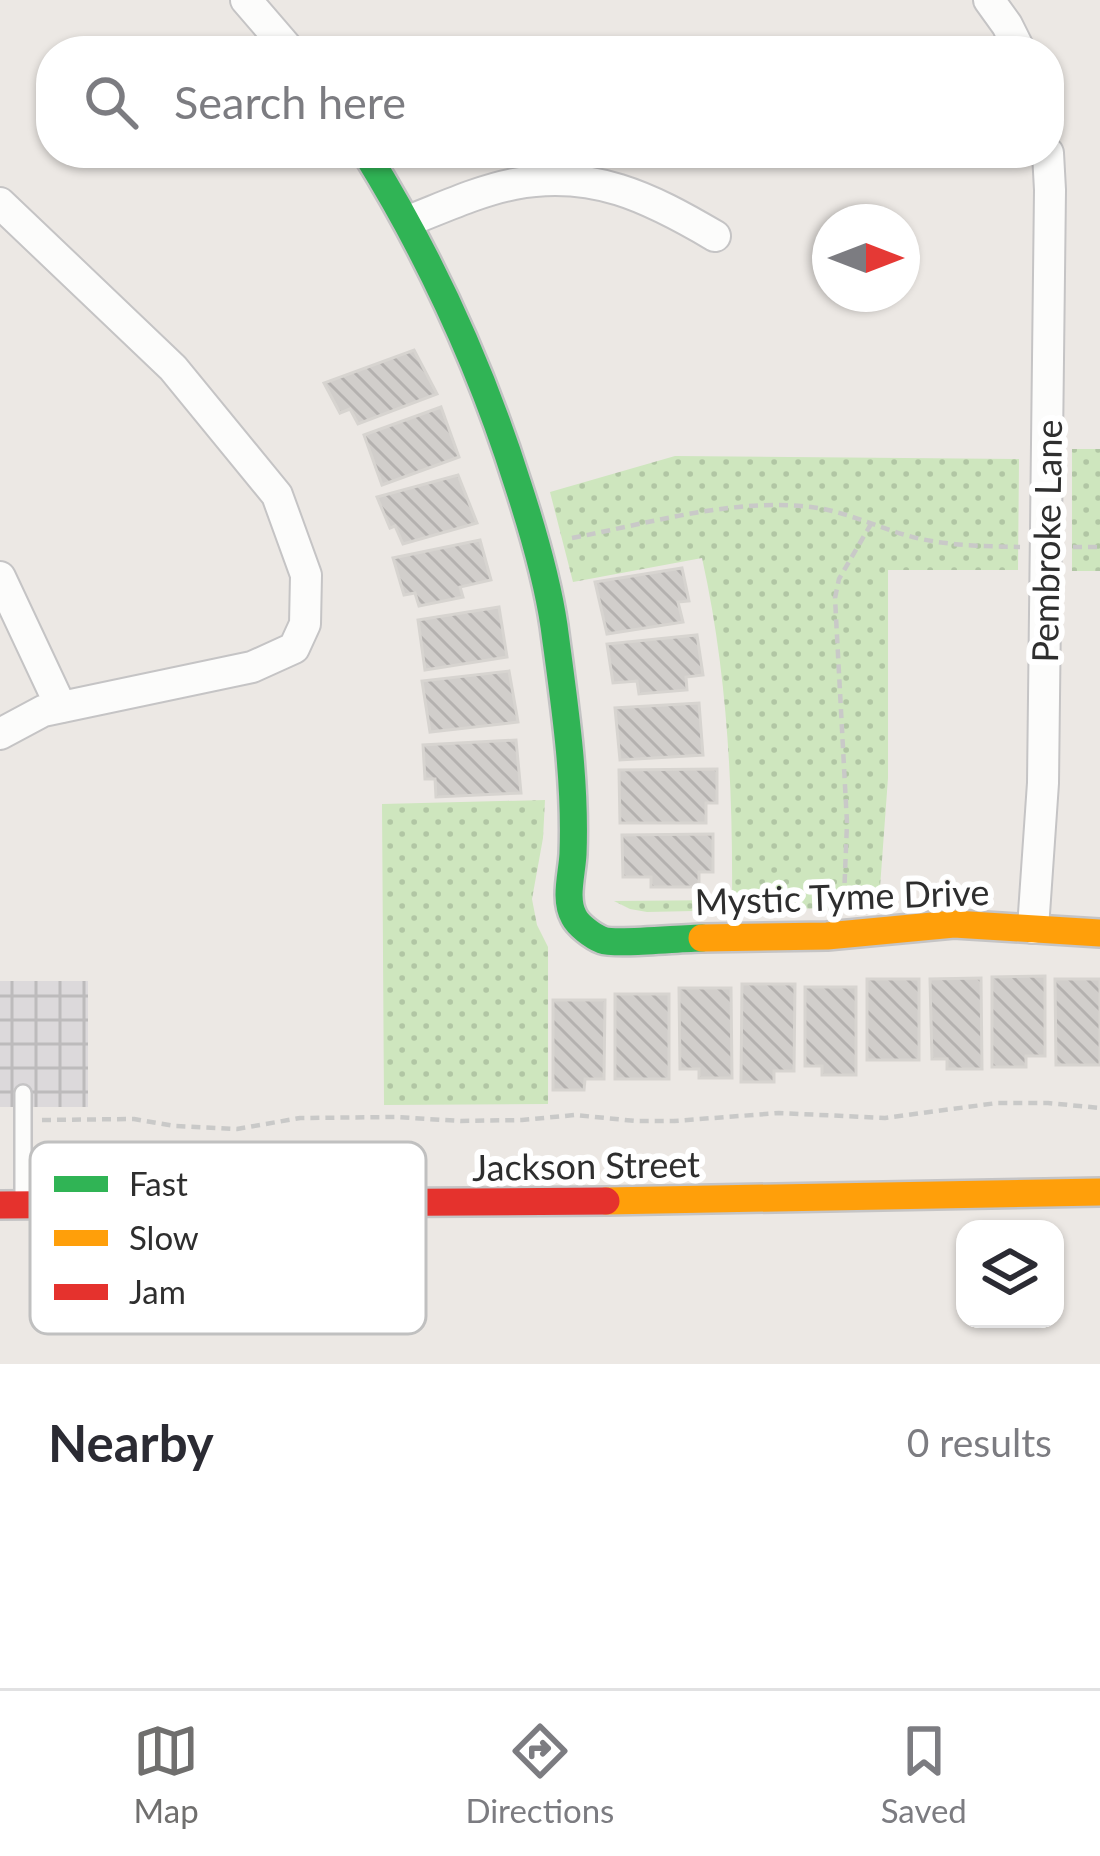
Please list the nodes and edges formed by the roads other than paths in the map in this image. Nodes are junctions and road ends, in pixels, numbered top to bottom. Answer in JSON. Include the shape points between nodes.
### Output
{"nodes":[{"id":1,"x":245,"y":0,"type":"edge"},
{"id":2,"x":988,"y":0,"type":"edge"},
{"id":3,"x":277,"y":36,"type":"edge"},
{"id":4,"x":1012,"y":36,"type":"edge"},
{"id":5,"x":374,"y":168,"type":"edge"},
{"id":6,"x":1049,"y":168,"type":"edge"},
{"id":7,"x":0,"y":203,"type":"edge"},
{"id":8,"x":408,"y":221,"type":"junction"},
{"id":9,"x":715,"y":236,"type":"dead end"},
{"id":10,"x":0,"y":577,"type":"edge"},
{"id":11,"x":61,"y":707,"type":"junction"},
{"id":12,"x":0,"y":734,"type":"edge"},
{"id":13,"x":1033,"y":928,"type":"junction"},
{"id":14,"x":1100,"y":932,"type":"edge"},
{"id":15,"x":23,"y":1093,"type":"dead end"},
{"id":16,"x":1100,"y":1192,"type":"edge"},
{"id":17,"x":426,"y":1203,"type":"edge"},
{"id":18,"x":12,"y":1205,"type":"edge"}],
"edges":[{"from":1,"to":3,"type":"street"},
{"from":2,"to":4,"type":"street"},
{"from":5,"to":8,"type":"street"},
{"from":6,"to":13,"type":"street","name":"Pembroke Lane","via":[[1043,783]]},
{"from":7,"to":11,"type":"street","via":[[173,368],[277,495],[306,575],[305,624],[294,647],[252,667]]},
{"from":8,"to":9,"type":"street","via":[[510,184],[559,179],[605,184]]},
{"from":8,"to":13,"type":"street","name":"Mystic Tyme Drive","via":[[468,345],[537,545],[571,768],[569,905],[576,922],[620,942],[954,924]]},
{"from":10,"to":11,"type":"street"},
{"from":11,"to":12,"type":"street"},
{"from":13,"to":14,"type":"street","name":"Mystic Tyme Drive"},
{"from":15,"to":18,"type":"lane"},
{"from":16,"to":17,"type":"street","name":"Jackson Street"}]}
